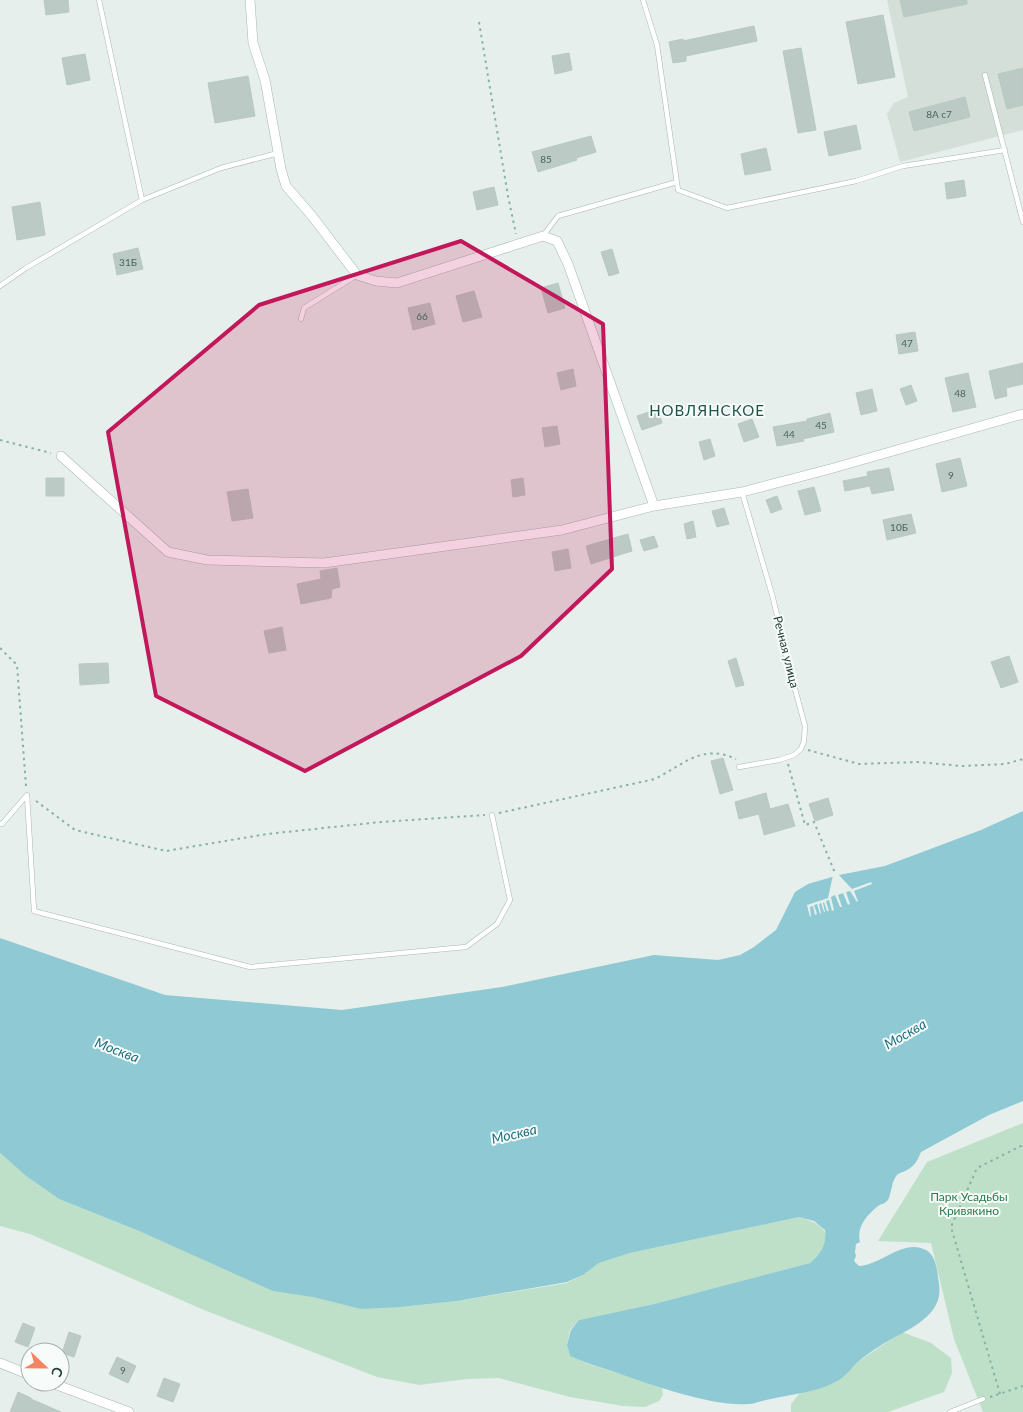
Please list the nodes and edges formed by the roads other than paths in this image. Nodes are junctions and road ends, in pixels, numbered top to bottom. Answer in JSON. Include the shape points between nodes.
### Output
{"nodes":[{"id":1,"x":99,"y":0,"type":"edge"},
{"id":2,"x":250,"y":0,"type":"edge"},
{"id":3,"x":644,"y":0,"type":"edge"},
{"id":4,"x":985,"y":75,"type":"dead end"},
{"id":5,"x":1005,"y":150,"type":"junction"},
{"id":6,"x":278,"y":153,"type":"junction"},
{"id":7,"x":677,"y":182,"type":"junction"},
{"id":8,"x":142,"y":200,"type":"junction"},
{"id":9,"x":1023,"y":222,"type":"edge"},
{"id":10,"x":543,"y":236,"type":"junction"},
{"id":11,"x":357,"y":274,"type":"junction"},
{"id":12,"x":0,"y":286,"type":"edge"},
{"id":13,"x":301,"y":319,"type":"dead end"},
{"id":14,"x":1023,"y":414,"type":"edge"},
{"id":15,"x":61,"y":456,"type":"road end"},
{"id":16,"x":742,"y":492,"type":"junction"},
{"id":17,"x":654,"y":506,"type":"junction"},
{"id":18,"x":739,"y":767,"type":"dead end"},
{"id":19,"x":492,"y":815,"type":"road end"},
{"id":20,"x":0,"y":824,"type":"edge"},
{"id":21,"x":0,"y":1363,"type":"edge"},
{"id":22,"x":20,"y":1371,"type":"edge"},
{"id":23,"x":70,"y":1390,"type":"edge"},
{"id":24,"x":983,"y":1400,"type":"road end"},
{"id":25,"x":129,"y":1412,"type":"edge"},
{"id":26,"x":950,"y":1412,"type":"edge"}],
"edges":[{"from":1,"to":8,"type":"lane"},
{"from":2,"to":6,"type":"street","via":[[253,43],[265,80]]},
{"from":3,"to":7,"type":"lane","via":[[657,44]]},
{"from":4,"to":5,"type":"lane"},
{"from":5,"to":7,"type":"lane","via":[[903,166],[856,181],[727,208],[678,190]]},
{"from":5,"to":9,"type":"lane"},
{"from":6,"to":8,"type":"lane","via":[[221,168]]},
{"from":6,"to":11,"type":"street","via":[[286,186]]},
{"from":7,"to":10,"type":"lane","via":[[558,216]]},
{"from":8,"to":12,"type":"lane"},
{"from":10,"to":11,"type":"street","via":[[398,283],[376,281]]},
{"from":10,"to":17,"type":"street","via":[[557,241],[568,264]]},
{"from":11,"to":13,"type":"lane","via":[[304,308]]},
{"from":14,"to":16,"type":"street"},
{"from":15,"to":17,"type":"street","via":[[168,552],[207,560],[324,563],[562,530]]},
{"from":16,"to":17,"type":"street"},
{"from":16,"to":18,"type":"lane","name":"Речная улица","via":[[805,726],[801,750],[787,757]]},
{"from":19,"to":20,"type":"lane","via":[[510,900],[497,924],[466,946],[250,967],[34,912],[27,795]]},
{"from":21,"to":22,"type":"street"},
{"from":23,"to":25,"type":"street"},
{"from":24,"to":26,"type":"lane"}]}
